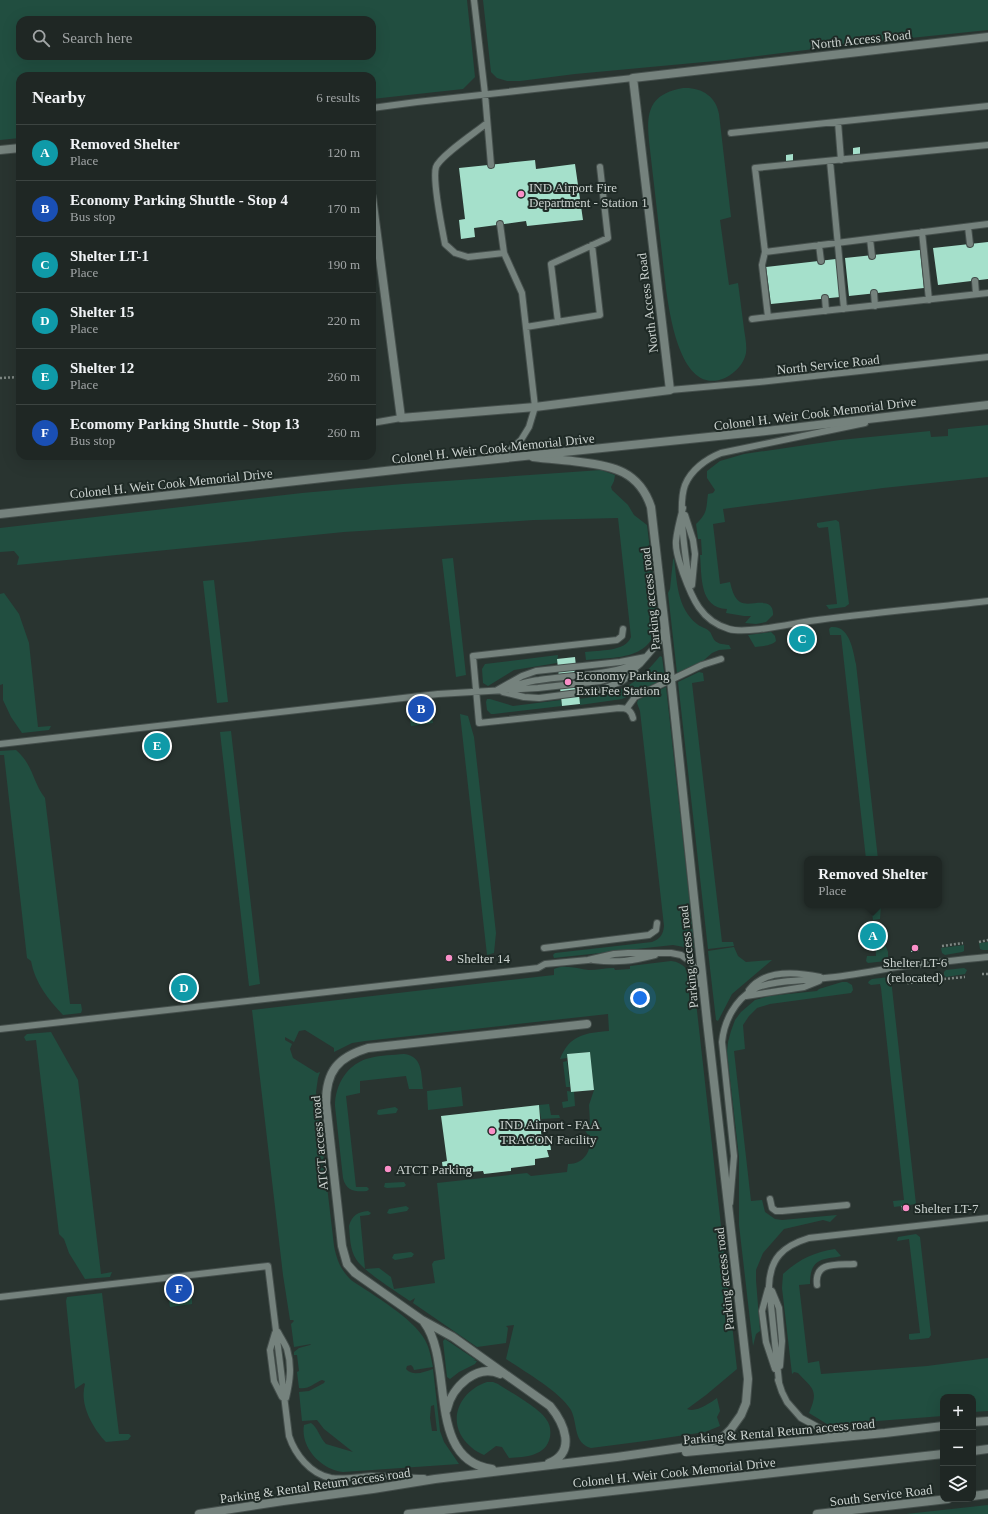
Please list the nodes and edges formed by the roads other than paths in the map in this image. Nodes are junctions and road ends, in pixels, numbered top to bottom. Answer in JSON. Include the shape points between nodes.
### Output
{"nodes":[{"id":1,"x":474,"y":0,"type":"edge"},
{"id":2,"x":988,"y":37,"type":"edge"},
{"id":3,"x":632,"y":78,"type":"junction"},
{"id":4,"x":485,"y":94,"type":"junction"},
{"id":5,"x":988,"y":106,"type":"edge"},
{"id":6,"x":376,"y":108,"type":"edge"},
{"id":7,"x":838,"y":122,"type":"junction"},
{"id":8,"x":487,"y":123,"type":"junction"},
{"id":9,"x":731,"y":133,"type":"dead end"},
{"id":10,"x":988,"y":145,"type":"edge"},
{"id":11,"x":16,"y":148,"type":"edge"},
{"id":12,"x":0,"y":150,"type":"edge"},
{"id":13,"x":841,"y":160,"type":"junction"},
{"id":14,"x":830,"y":161,"type":"junction"},
{"id":15,"x":491,"y":165,"type":"dead end"},
{"id":16,"x":600,"y":167,"type":"dead end"},
{"id":17,"x":500,"y":224,"type":"dead end"},
{"id":18,"x":988,"y":224,"type":"edge"},
{"id":19,"x":376,"y":227,"type":"edge"},
{"id":20,"x":968,"y":227,"type":"junction"},
{"id":21,"x":922,"y":232,"type":"junction"},
{"id":22,"x":870,"y":239,"type":"junction"},
{"id":23,"x":838,"y":243,"type":"junction"},
{"id":24,"x":970,"y":244,"type":"dead end"},
{"id":25,"x":592,"y":245,"type":"junction"},
{"id":26,"x":819,"y":245,"type":"junction"},
{"id":27,"x":764,"y":252,"type":"junction"},
{"id":28,"x":504,"y":253,"type":"junction"},
{"id":29,"x":872,"y":256,"type":"dead end"},
{"id":30,"x":821,"y":261,"type":"dead end"},
{"id":31,"x":975,"y":281,"type":"dead end"},
{"id":32,"x":874,"y":293,"type":"dead end"},
{"id":33,"x":988,"y":293,"type":"edge"},
{"id":34,"x":976,"y":294,"type":"junction"},
{"id":35,"x":825,"y":298,"type":"dead end"},
{"id":36,"x":929,"y":300,"type":"junction"},
{"id":37,"x":876,"y":306,"type":"junction"},
{"id":38,"x":844,"y":309,"type":"junction"},
{"id":39,"x":826,"y":311,"type":"junction"},
{"id":40,"x":768,"y":317,"type":"junction"},
{"id":41,"x":752,"y":319,"type":"dead end"},
{"id":42,"x":558,"y":322,"type":"junction"},
{"id":43,"x":526,"y":327,"type":"junction"},
{"id":44,"x":988,"y":357,"type":"edge"},
{"id":45,"x":670,"y":390,"type":"junction"},
{"id":46,"x":988,"y":405,"type":"edge"},
{"id":47,"x":535,"y":407,"type":"junction"},
{"id":48,"x":906,"y":414,"type":"junction"},
{"id":49,"x":401,"y":418,"type":"junction"},
{"id":50,"x":376,"y":421,"type":"edge"},
{"id":51,"x":522,"y":456,"type":"junction"},
{"id":52,"x":493,"y":459,"type":"junction"},
{"id":53,"x":683,"y":508,"type":"junction"},
{"id":54,"x":0,"y":514,"type":"edge"},
{"id":55,"x":691,"y":594,"type":"junction"},
{"id":56,"x":988,"y":601,"type":"edge"},
{"id":57,"x":665,"y":627,"type":"junction"},
{"id":58,"x":623,"y":629,"type":"dead end"},
{"id":59,"x":647,"y":657,"type":"junction"},
{"id":60,"x":721,"y":659,"type":"dead end"},
{"id":61,"x":671,"y":680,"type":"junction"},
{"id":62,"x":494,"y":691,"type":"junction"},
{"id":63,"x":476,"y":692,"type":"junction"},
{"id":64,"x":627,"y":708,"type":"junction"},
{"id":65,"x":632,"y":718,"type":"dead end"},
{"id":66,"x":0,"y":744,"type":"edge"},
{"id":67,"x":657,"y":923,"type":"dead end"},
{"id":68,"x":544,"y":948,"type":"dead end"},
{"id":69,"x":988,"y":957,"type":"edge"},
{"id":70,"x":826,"y":978,"type":"junction"},
{"id":71,"x":744,"y":996,"type":"junction"},
{"id":72,"x":707,"y":1021,"type":"junction"},
{"id":73,"x":587,"y":1024,"type":"dead end"},
{"id":74,"x":0,"y":1029,"type":"edge"},
{"id":75,"x":770,"y":1200,"type":"dead end"},
{"id":76,"x":847,"y":1205,"type":"dead end"},
{"id":77,"x":729,"y":1214,"type":"junction"},
{"id":78,"x":988,"y":1218,"type":"edge"},
{"id":79,"x":854,"y":1264,"type":"dead end"},
{"id":80,"x":817,"y":1285,"type":"dead end"},
{"id":81,"x":769,"y":1286,"type":"junction"},
{"id":82,"x":0,"y":1297,"type":"edge"},
{"id":83,"x":422,"y":1320,"type":"junction"},
{"id":84,"x":276,"y":1329,"type":"junction"},
{"id":85,"x":512,"y":1379,"type":"junction"},
{"id":86,"x":779,"y":1382,"type":"junction"},
{"id":87,"x":285,"y":1402,"type":"junction"},
{"id":88,"x":446,"y":1416,"type":"junction"},
{"id":89,"x":988,"y":1421,"type":"edge"},
{"id":90,"x":976,"y":1422,"type":"edge"},
{"id":91,"x":940,"y":1426,"type":"edge"},
{"id":92,"x":867,"y":1434,"type":"junction"},
{"id":93,"x":988,"y":1449,"type":"edge"},
{"id":94,"x":976,"y":1451,"type":"edge"},
{"id":95,"x":940,"y":1454,"type":"edge"},
{"id":96,"x":618,"y":1457,"type":"junction"},
{"id":97,"x":539,"y":1467,"type":"junction"},
{"id":98,"x":503,"y":1471,"type":"junction"},
{"id":99,"x":435,"y":1478,"type":"junction"},
{"id":100,"x":988,"y":1494,"type":"edge"},
{"id":101,"x":976,"y":1496,"type":"edge"},
{"id":102,"x":940,"y":1500,"type":"edge"},
{"id":103,"x":199,"y":1514,"type":"edge"},
{"id":104,"x":408,"y":1514,"type":"edge"},
{"id":105,"x":817,"y":1514,"type":"edge"}],
"edges":[{"from":1,"to":4,"type":"lane"},
{"from":2,"to":3,"type":"street","name":"North Access Road"},
{"from":3,"to":4,"type":"lane"},
{"from":3,"to":45,"type":"street","name":"North Access Road"},
{"from":4,"to":6,"type":"lane"},
{"from":4,"to":8,"type":"lane"},
{"from":5,"to":7,"type":"lane"},
{"from":7,"to":9,"type":"lane"},
{"from":7,"to":13,"type":"lane"},
{"from":8,"to":15,"type":"lane"},
{"from":8,"to":28,"type":"lane","via":[[445,156],[436,166],[435,179],[444,244],[455,253],[468,257]]},
{"from":10,"to":13,"type":"lane"},
{"from":11,"to":12,"type":"street"},
{"from":13,"to":14,"type":"lane"},
{"from":14,"to":23,"type":"lane"},
{"from":14,"to":27,"type":"lane","via":[[755,168]]},
{"from":16,"to":25,"type":"lane","via":[[608,238]]},
{"from":17,"to":28,"type":"lane"},
{"from":18,"to":20,"type":"lane"},
{"from":19,"to":49,"type":"street"},
{"from":20,"to":21,"type":"lane"},
{"from":20,"to":24,"type":"lane"},
{"from":21,"to":22,"type":"lane"},
{"from":21,"to":36,"type":"lane"},
{"from":22,"to":23,"type":"lane"},
{"from":22,"to":29,"type":"lane"},
{"from":23,"to":26,"type":"lane"},
{"from":23,"to":38,"type":"lane"},
{"from":25,"to":42,"type":"lane","via":[[551,264]]},
{"from":25,"to":42,"type":"lane","via":[[600,315]]},
{"from":26,"to":27,"type":"lane"},
{"from":26,"to":30,"type":"lane"},
{"from":27,"to":40,"type":"lane","via":[[762,265]]},
{"from":28,"to":43,"type":"lane","via":[[522,293]]},
{"from":31,"to":34,"type":"lane"},
{"from":32,"to":37,"type":"lane"},
{"from":33,"to":34,"type":"lane"},
{"from":34,"to":36,"type":"lane"},
{"from":35,"to":39,"type":"lane"},
{"from":36,"to":37,"type":"lane"},
{"from":37,"to":38,"type":"lane"},
{"from":38,"to":39,"type":"lane"},
{"from":39,"to":40,"type":"lane"},
{"from":40,"to":41,"type":"lane"},
{"from":42,"to":43,"type":"lane"},
{"from":43,"to":47,"type":"lane"},
{"from":44,"to":45,"type":"lane","name":"North Service Road"},
{"from":45,"to":47,"type":"street"},
{"from":46,"to":48,"type":"street","name":"Colonel H. Weir Cook Memorial Drive"},
{"from":47,"to":49,"type":"street"},
{"from":47,"to":52,"type":"lane","via":[[529,427],[521,440],[510,450]]},
{"from":48,"to":51,"type":"street","name":"Colonel H. Weir Cook Memorial Drive"},
{"from":48,"to":53,"type":"lane","via":[[716,455],[700,466],[688,479],[683,495]]},
{"from":49,"to":50,"type":"lane"},
{"from":51,"to":52,"type":"street","name":"Colonel H. Weir Cook Memorial Drive"},
{"from":51,"to":57,"type":"street","name":"Parking access road","via":[[609,466],[626,473],[639,485],[648,499],[653,516]]},
{"from":52,"to":54,"type":"street","name":"Colonel H. Weir Cook Memorial Drive"},
{"from":53,"to":55,"type":"lane","via":[[695,554]]},
{"from":53,"to":55,"type":"lane","via":[[676,541],[677,555]]},
{"from":55,"to":56,"type":"lane","via":[[700,610],[714,623],[730,629],[748,630]]},
{"from":57,"to":59,"type":"lane","via":[[659,642]]},
{"from":57,"to":61,"type":"street","name":"Parking access road"},
{"from":58,"to":63,"type":"lane","via":[[622,636],[617,640],[472,656]]},
{"from":59,"to":62,"type":"lane","via":[[536,671]]},
{"from":59,"to":62,"type":"lane","via":[[634,669],[611,679]]},
{"from":59,"to":62,"type":"lane","via":[[634,673],[601,690],[539,698]]},
{"from":60,"to":61,"type":"lane"},
{"from":61,"to":64,"type":"lane","via":[[635,698]]},
{"from":61,"to":72,"type":"street","name":"Parking access road"},
{"from":62,"to":63,"type":"lane"},
{"from":63,"to":64,"type":"lane","via":[[480,723]]},
{"from":63,"to":66,"type":"lane","via":[[438,694]]},
{"from":64,"to":65,"type":"lane"},
{"from":67,"to":68,"type":"lane","via":[[656,930],[649,935]]},
{"from":69,"to":70,"type":"lane"},
{"from":70,"to":71,"type":"lane","via":[[804,987]]},
{"from":70,"to":71,"type":"lane","via":[[789,973],[769,976],[756,982]]},
{"from":71,"to":77,"type":"lane","via":[[729,1017],[723,1030],[722,1042],[734,1156]]},
{"from":72,"to":74,"type":"lane","via":[[698,977],[694,966],[687,958],[671,953],[621,953],[588,960],[545,964],[538,968]]},
{"from":72,"to":77,"type":"street","name":"Parking access road"},
{"from":73,"to":83,"type":"street","name":"ATCT access road","via":[[368,1048],[349,1055],[331,1073],[326,1103],[342,1246],[347,1264],[355,1273]]},
{"from":75,"to":76,"type":"lane","via":[[772,1208],[776,1211]]},
{"from":77,"to":96,"type":"street","name":"Parking access road","via":[[748,1379],[746,1403],[741,1415],[722,1438],[701,1445]]},
{"from":78,"to":81,"type":"lane","via":[[809,1238],[782,1252],[772,1266]]},
{"from":79,"to":80,"type":"lane","via":[[821,1268],[817,1276]]},
{"from":81,"to":86,"type":"lane","via":[[779,1308],[782,1341]]},
{"from":81,"to":86,"type":"lane","via":[[762,1311],[766,1342]]},
{"from":82,"to":84,"type":"lane","via":[[268,1266]]},
{"from":83,"to":85,"type":"street","name":"ATCT access road","via":[[453,1336]]},
{"from":83,"to":88,"type":"street","name":"ATCT access road","via":[[434,1342]]},
{"from":84,"to":87,"type":"lane"},
{"from":84,"to":87,"type":"lane","via":[[287,1349],[290,1368],[291,1379]]},
{"from":85,"to":88,"type":"street","via":[[490,1370],[476,1373],[452,1394]]},
{"from":85,"to":97,"type":"street","name":"ATCT access road","via":[[550,1406],[561,1421],[566,1444],[563,1454]]},
{"from":86,"to":92,"type":"lane","via":[[793,1410],[810,1424],[828,1432]]},
{"from":87,"to":99,"type":"lane","via":[[289,1436],[293,1447],[316,1471],[330,1478]]},
{"from":88,"to":98,"type":"street","name":"ATCT access road","via":[[448,1430],[456,1447],[464,1456],[484,1468]]},
{"from":89,"to":90,"type":"street"},
{"from":91,"to":92,"type":"street","name":"Parking & Rental Return access road"},
{"from":92,"to":96,"type":"street","name":"Parking & Rental Return access road"},
{"from":93,"to":94,"type":"street"},
{"from":95,"to":104,"type":"street","name":"Colonel H. Weir Cook Memorial Drive"},
{"from":96,"to":97,"type":"street"},
{"from":97,"to":98,"type":"street"},
{"from":98,"to":99,"type":"street","name":"Parking & Rental Return access road"},
{"from":99,"to":103,"type":"street","name":"Parking & Rental Return access road"},
{"from":100,"to":101,"type":"street"},
{"from":102,"to":105,"type":"street","name":"South Service Road"}]}
